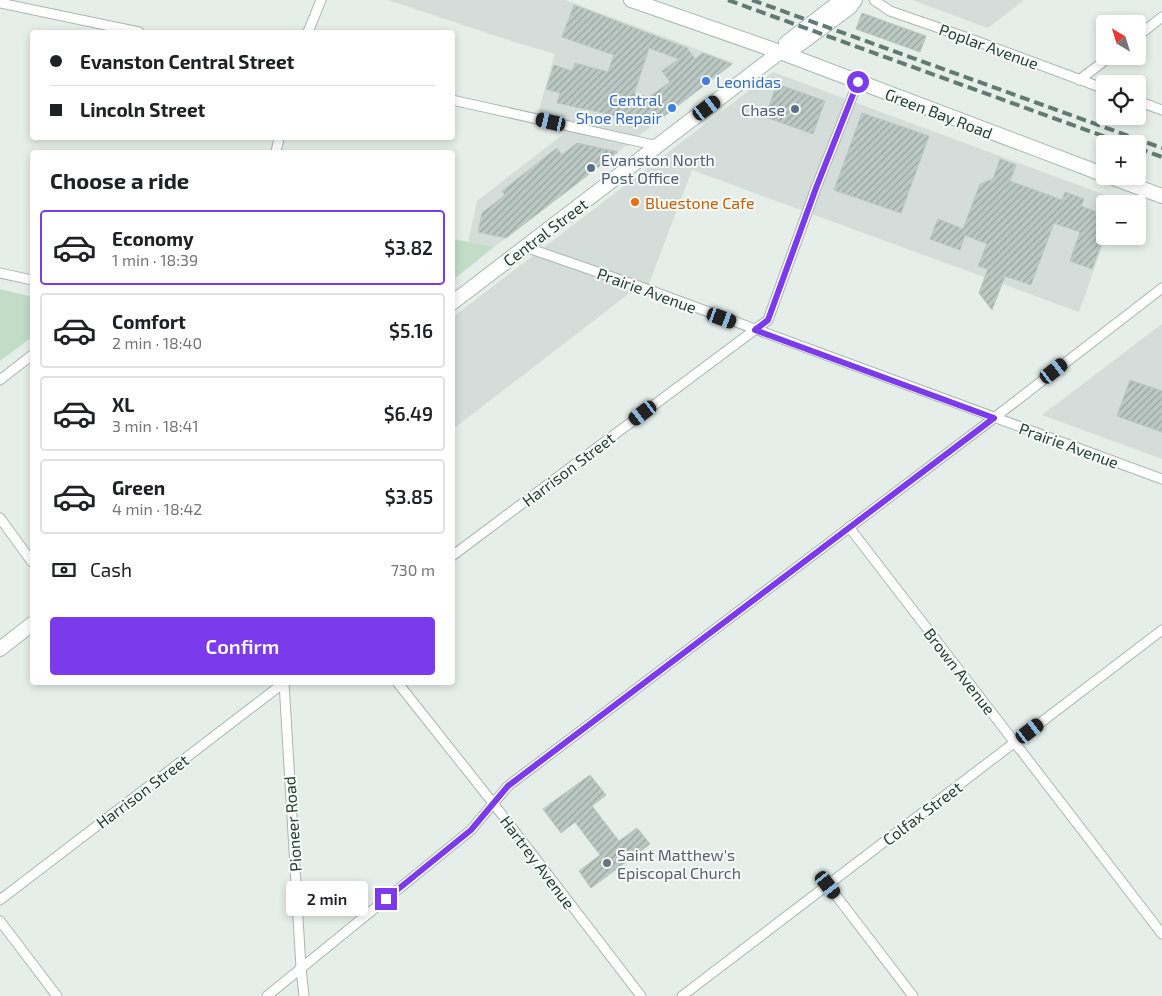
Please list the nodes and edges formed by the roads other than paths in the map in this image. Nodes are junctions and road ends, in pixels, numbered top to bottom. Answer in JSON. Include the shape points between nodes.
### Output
{"nodes":[{"id":1,"x":321,"y":0,"type":"edge"},
{"id":2,"x":632,"y":0,"type":"edge"},
{"id":3,"x":842,"y":0,"type":"edge"},
{"id":4,"x":855,"y":0,"type":"edge"},
{"id":5,"x":874,"y":0,"type":"edge"},
{"id":6,"x":0,"y":3,"type":"edge"},
{"id":7,"x":1162,"y":17,"type":"edge"},
{"id":8,"x":129,"y":30,"type":"edge"},
{"id":9,"x":309,"y":30,"type":"edge"},
{"id":10,"x":1146,"y":30,"type":"edge"},
{"id":11,"x":780,"y":52,"type":"junction"},
{"id":12,"x":1098,"y":65,"type":"edge"},
{"id":13,"x":1079,"y":80,"type":"junction"},
{"id":14,"x":858,"y":82,"type":"junction"},
{"id":15,"x":1096,"y":86,"type":"edge"},
{"id":16,"x":455,"y":101,"type":"edge"},
{"id":17,"x":1146,"y":104,"type":"edge"},
{"id":18,"x":1162,"y":110,"type":"edge"},
{"id":19,"x":658,"y":146,"type":"junction"},
{"id":20,"x":1096,"y":172,"type":"edge"},
{"id":21,"x":1132,"y":185,"type":"edge"},
{"id":22,"x":1162,"y":196,"type":"edge"},
{"id":23,"x":525,"y":247,"type":"junction"},
{"id":24,"x":0,"y":273,"type":"edge"},
{"id":25,"x":30,"y":280,"type":"edge"},
{"id":26,"x":1162,"y":288,"type":"edge"},
{"id":27,"x":455,"y":301,"type":"edge"},
{"id":28,"x":755,"y":330,"type":"junction"},
{"id":29,"x":30,"y":357,"type":"edge"},
{"id":30,"x":0,"y":380,"type":"edge"},
{"id":31,"x":994,"y":418,"type":"junction"},
{"id":32,"x":1162,"y":479,"type":"edge"},
{"id":33,"x":0,"y":518,"type":"edge"},
{"id":34,"x":849,"y":526,"type":"junction"},
{"id":35,"x":455,"y":554,"type":"edge"},
{"id":36,"x":30,"y":559,"type":"edge"},
{"id":37,"x":30,"y":626,"type":"edge"},
{"id":38,"x":1162,"y":630,"type":"edge"},
{"id":39,"x":0,"y":649,"type":"edge"},
{"id":40,"x":281,"y":685,"type":"edge"},
{"id":41,"x":284,"y":685,"type":"edge"},
{"id":42,"x":399,"y":685,"type":"edge"},
{"id":43,"x":1015,"y":742,"type":"junction"},
{"id":44,"x":493,"y":803,"type":"junction"},
{"id":45,"x":828,"y":885,"type":"junction"},
{"id":46,"x":0,"y":900,"type":"edge"},
{"id":47,"x":1,"y":923,"type":"edge"},
{"id":48,"x":1162,"y":934,"type":"edge"},
{"id":49,"x":301,"y":968,"type":"junction"},
{"id":50,"x":57,"y":996,"type":"edge"},
{"id":51,"x":267,"y":996,"type":"edge"},
{"id":52,"x":304,"y":996,"type":"edge"},
{"id":53,"x":641,"y":996,"type":"edge"},
{"id":54,"x":682,"y":996,"type":"edge"},
{"id":55,"x":913,"y":996,"type":"edge"}],
"edges":[{"from":1,"to":9,"type":"street"},
{"from":2,"to":11,"type":"main road","name":"Green Bay Road"},
{"from":3,"to":11,"type":"main road","name":"Central Street","via":[[787,41]]},
{"from":4,"to":11,"type":"main road","name":"Central Street","via":[[797,46]]},
{"from":5,"to":13,"type":"street","name":"Poplar Avenue","via":[[890,11]]},
{"from":6,"to":8,"type":"street"},
{"from":7,"to":10,"type":"street"},
{"from":11,"to":14,"type":"main road","name":"Green Bay Road"},
{"from":11,"to":19,"type":"main road","name":"Central Street"},
{"from":12,"to":13,"type":"street"},
{"from":13,"to":15,"type":"street","name":"Poplar Avenue"},
{"from":14,"to":20,"type":"main road","name":"Green Bay Road"},
{"from":14,"to":28,"type":"street","name":"Harrison Street","via":[[768,320]]},
{"from":16,"to":19,"type":"street"},
{"from":17,"to":18,"type":"street"},
{"from":19,"to":23,"type":"main road","name":"Central Street"},
{"from":21,"to":22,"type":"main road","name":"Green Bay Road"},
{"from":23,"to":27,"type":"main road","name":"Central Street"},
{"from":23,"to":28,"type":"street","name":"Prairie Avenue"},
{"from":24,"to":25,"type":"street"},
{"from":26,"to":31,"type":"street"},
{"from":28,"to":31,"type":"street","name":"Prairie Avenue"},
{"from":28,"to":35,"type":"street","name":"Harrison Street"},
{"from":29,"to":30,"type":"street"},
{"from":31,"to":32,"type":"street","name":"Prairie Avenue"},
{"from":31,"to":34,"type":"street"},
{"from":33,"to":36,"type":"street"},
{"from":34,"to":43,"type":"street","name":"Brown Avenue"},
{"from":34,"to":44,"type":"street","via":[[508,786]]},
{"from":37,"to":39,"type":"main road"},
{"from":38,"to":43,"type":"street","name":"Colfax Street"},
{"from":40,"to":46,"type":"street","name":"Harrison Street"},
{"from":41,"to":49,"type":"street","name":"Pioneer Road"},
{"from":42,"to":44,"type":"street","name":"Hartrey Avenue"},
{"from":43,"to":45,"type":"street","name":"Colfax Street"},
{"from":43,"to":48,"type":"street","name":"Brown Avenue"},
{"from":44,"to":49,"type":"street","via":[[471,830]]},
{"from":44,"to":53,"type":"street","name":"Hartrey Avenue"},
{"from":45,"to":54,"type":"street","name":"Colfax Street"},
{"from":45,"to":55,"type":"street"},
{"from":47,"to":50,"type":"street"},
{"from":49,"to":51,"type":"street"},
{"from":49,"to":52,"type":"street","name":"Pioneer Road"}]}
